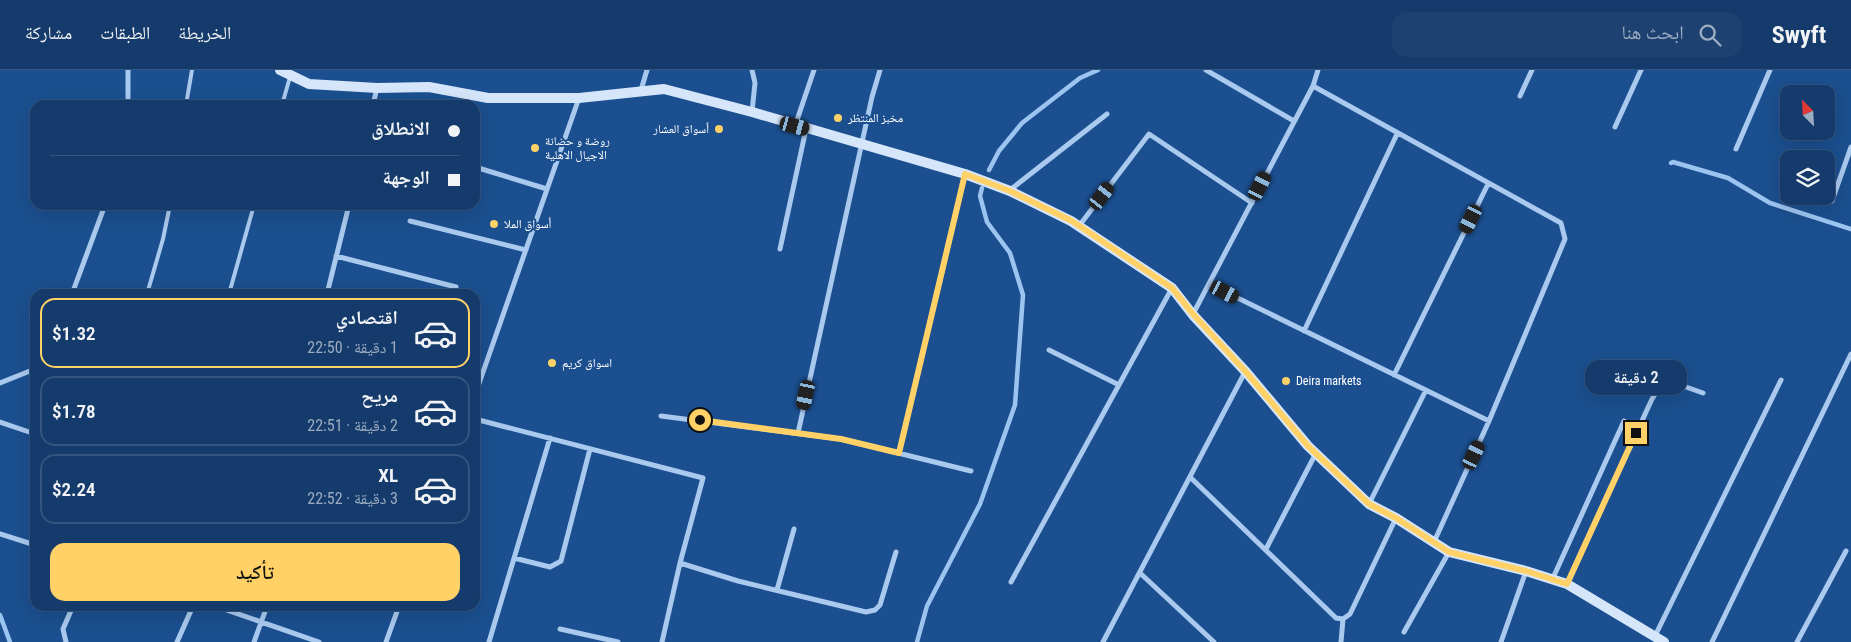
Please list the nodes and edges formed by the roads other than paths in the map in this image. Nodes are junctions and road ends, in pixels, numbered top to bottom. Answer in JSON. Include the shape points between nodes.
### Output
{"nodes":[{"id":1,"x":128,"y":70,"type":"edge"},
{"id":2,"x":192,"y":70,"type":"edge"},
{"id":3,"x":280,"y":70,"type":"edge"},
{"id":4,"x":647,"y":70,"type":"edge"},
{"id":5,"x":752,"y":70,"type":"edge"},
{"id":6,"x":814,"y":70,"type":"edge"},
{"id":7,"x":880,"y":70,"type":"edge"},
{"id":8,"x":1206,"y":70,"type":"edge"},
{"id":9,"x":1318,"y":70,"type":"edge"},
{"id":10,"x":1532,"y":70,"type":"edge"},
{"id":11,"x":1641,"y":70,"type":"edge"},
{"id":12,"x":1770,"y":70,"type":"edge"},
{"id":13,"x":290,"y":75,"type":"junction"},
{"id":14,"x":1312,"y":86,"type":"junction"},
{"id":15,"x":377,"y":88,"type":"junction"},
{"id":16,"x":641,"y":90,"type":"junction"},
{"id":17,"x":1520,"y":96,"type":"dead end"},
{"id":18,"x":579,"y":98,"type":"junction"},
{"id":19,"x":128,"y":100,"type":"edge"},
{"id":20,"x":187,"y":100,"type":"edge"},
{"id":21,"x":283,"y":100,"type":"edge"},
{"id":22,"x":374,"y":100,"type":"edge"},
{"id":23,"x":752,"y":112,"type":"junction"},
{"id":24,"x":1107,"y":114,"type":"dead end"},
{"id":25,"x":1294,"y":121,"type":"junction"},
{"id":26,"x":795,"y":126,"type":"junction"},
{"id":27,"x":1615,"y":127,"type":"dead end"},
{"id":28,"x":806,"y":129,"type":"junction"},
{"id":29,"x":1398,"y":134,"type":"junction"},
{"id":30,"x":863,"y":145,"type":"junction"},
{"id":31,"x":1851,"y":147,"type":"edge"},
{"id":32,"x":1736,"y":149,"type":"dead end"},
{"id":33,"x":480,"y":169,"type":"edge"},
{"id":34,"x":965,"y":174,"type":"junction"},
{"id":35,"x":1488,"y":184,"type":"junction"},
{"id":36,"x":547,"y":189,"type":"junction"},
{"id":37,"x":1010,"y":191,"type":"junction"},
{"id":38,"x":1835,"y":192,"type":"edge"},
{"id":39,"x":1252,"y":203,"type":"junction"},
{"id":40,"x":103,"y":210,"type":"edge"},
{"id":41,"x":169,"y":210,"type":"edge"},
{"id":42,"x":253,"y":210,"type":"edge"},
{"id":43,"x":348,"y":210,"type":"edge"},
{"id":44,"x":410,"y":220,"type":"dead end"},
{"id":45,"x":1079,"y":226,"type":"junction"},
{"id":46,"x":780,"y":249,"type":"dead end"},
{"id":47,"x":526,"y":250,"type":"junction"},
{"id":48,"x":336,"y":256,"type":"junction"},
{"id":49,"x":1209,"y":284,"type":"junction"},
{"id":50,"x":456,"y":287,"type":"dead end"},
{"id":51,"x":1172,"y":288,"type":"junction"},
{"id":52,"x":74,"y":289,"type":"edge"},
{"id":53,"x":149,"y":289,"type":"edge"},
{"id":54,"x":230,"y":289,"type":"edge"},
{"id":55,"x":328,"y":289,"type":"edge"},
{"id":56,"x":1193,"y":314,"type":"junction"},
{"id":57,"x":1304,"y":331,"type":"junction"},
{"id":58,"x":1049,"y":350,"type":"dead end"},
{"id":59,"x":1851,"y":354,"type":"edge"},
{"id":60,"x":30,"y":371,"type":"edge"},
{"id":61,"x":1246,"y":372,"type":"junction"},
{"id":62,"x":480,"y":374,"type":"edge"},
{"id":63,"x":1394,"y":375,"type":"junction"},
{"id":64,"x":1781,"y":380,"type":"dead end"},
{"id":65,"x":0,"y":383,"type":"edge"},
{"id":66,"x":1119,"y":385,"type":"junction"},
{"id":67,"x":1426,"y":390,"type":"junction"},
{"id":68,"x":1703,"y":393,"type":"dead end"},
{"id":69,"x":661,"y":416,"type":"dead end"},
{"id":70,"x":480,"y":421,"type":"edge"},
{"id":71,"x":1489,"y":421,"type":"junction"},
{"id":72,"x":1624,"y":421,"type":"dead end"},
{"id":73,"x":0,"y":422,"type":"edge"},
{"id":74,"x":30,"y":432,"type":"edge"},
{"id":75,"x":798,"y":433,"type":"junction"},
{"id":76,"x":550,"y":438,"type":"junction"},
{"id":77,"x":590,"y":449,"type":"junction"},
{"id":78,"x":899,"y":453,"type":"junction"},
{"id":79,"x":1316,"y":453,"type":"junction"},
{"id":80,"x":971,"y":471,"type":"dead end"},
{"id":81,"x":1190,"y":477,"type":"junction"},
{"id":82,"x":1369,"y":504,"type":"junction"},
{"id":83,"x":1396,"y":518,"type":"junction"},
{"id":84,"x":794,"y":529,"type":"dead end"},
{"id":85,"x":0,"y":534,"type":"edge"},
{"id":86,"x":1434,"y":542,"type":"junction"},
{"id":87,"x":30,"y":544,"type":"edge"},
{"id":88,"x":1266,"y":549,"type":"junction"},
{"id":89,"x":1846,"y":551,"type":"dead end"},
{"id":90,"x":896,"y":552,"type":"dead end"},
{"id":91,"x":1449,"y":552,"type":"junction"},
{"id":92,"x":514,"y":558,"type":"junction"},
{"id":93,"x":680,"y":563,"type":"junction"},
{"id":94,"x":1526,"y":571,"type":"junction"},
{"id":95,"x":1140,"y":573,"type":"junction"},
{"id":96,"x":1553,"y":578,"type":"junction"},
{"id":97,"x":1011,"y":582,"type":"dead end"},
{"id":98,"x":1567,"y":584,"type":"junction"},
{"id":99,"x":777,"y":590,"type":"junction"},
{"id":100,"x":71,"y":611,"type":"edge"},
{"id":101,"x":191,"y":611,"type":"edge"},
{"id":102,"x":229,"y":611,"type":"edge"},
{"id":103,"x":265,"y":611,"type":"edge"},
{"id":104,"x":397,"y":611,"type":"edge"},
{"id":105,"x":1343,"y":619,"type":"junction"},
{"id":106,"x":261,"y":622,"type":"junction"},
{"id":107,"x":560,"y":629,"type":"dead end"},
{"id":108,"x":1404,"y":632,"type":"dead end"},
{"id":109,"x":1659,"y":639,"type":"edge"},
{"id":110,"x":66,"y":642,"type":"edge"},
{"id":111,"x":176,"y":642,"type":"edge"},
{"id":112,"x":254,"y":642,"type":"edge"},
{"id":113,"x":319,"y":642,"type":"edge"},
{"id":114,"x":386,"y":642,"type":"edge"},
{"id":115,"x":489,"y":642,"type":"edge"},
{"id":116,"x":618,"y":642,"type":"edge"},
{"id":117,"x":662,"y":642,"type":"edge"},
{"id":118,"x":1103,"y":642,"type":"edge"},
{"id":119,"x":1214,"y":642,"type":"edge"},
{"id":120,"x":1341,"y":642,"type":"edge"},
{"id":121,"x":1501,"y":642,"type":"edge"},
{"id":122,"x":1712,"y":642,"type":"edge"},
{"id":123,"x":1796,"y":642,"type":"edge"}],
"edges":[{"from":1,"to":19,"type":"street"},
{"from":2,"to":20,"type":"lane"},
{"from":3,"to":13,"type":"street"},
{"from":4,"to":16,"type":"street"},
{"from":5,"to":23,"type":"street","via":[[755,83]]},
{"from":6,"to":26,"type":"street"},
{"from":7,"to":30,"type":"street"},
{"from":8,"to":25,"type":"street"},
{"from":9,"to":14,"type":"street"},
{"from":10,"to":17,"type":"street"},
{"from":11,"to":27,"type":"street"},
{"from":12,"to":32,"type":"street"},
{"from":13,"to":15,"type":"street","via":[[309,84]]},
{"from":13,"to":21,"type":"lane"},
{"from":14,"to":25,"type":"street"},
{"from":14,"to":29,"type":"street"},
{"from":15,"to":18,"type":"street","via":[[429,87],[488,98]]},
{"from":15,"to":22,"type":"street"},
{"from":16,"to":18,"type":"street"},
{"from":16,"to":23,"type":"street","via":[[664,89]]},
{"from":18,"to":36,"type":"street"},
{"from":23,"to":26,"type":"street"},
{"from":24,"to":37,"type":"street"},
{"from":25,"to":39,"type":"street"},
{"from":26,"to":28,"type":"street"},
{"from":28,"to":30,"type":"street"},
{"from":28,"to":46,"type":"street"},
{"from":29,"to":35,"type":"street"},
{"from":29,"to":57,"type":"street"},
{"from":30,"to":34,"type":"street"},
{"from":30,"to":75,"type":"street"},
{"from":31,"to":38,"type":"street"},
{"from":33,"to":36,"type":"street"},
{"from":34,"to":37,"type":"street"},
{"from":34,"to":78,"type":"street"},
{"from":35,"to":63,"type":"street"},
{"from":35,"to":71,"type":"street","via":[[1560,223],[1565,239]]},
{"from":36,"to":47,"type":"street"},
{"from":37,"to":45,"type":"street"},
{"from":39,"to":45,"type":"street","via":[[1149,134]]},
{"from":39,"to":49,"type":"street"},
{"from":40,"to":52,"type":"street"},
{"from":41,"to":53,"type":"lane"},
{"from":42,"to":54,"type":"lane"},
{"from":43,"to":48,"type":"street"},
{"from":44,"to":47,"type":"street"},
{"from":45,"to":51,"type":"street"},
{"from":47,"to":62,"type":"street"},
{"from":48,"to":50,"type":"street"},
{"from":48,"to":55,"type":"street"},
{"from":49,"to":56,"type":"street"},
{"from":49,"to":57,"type":"street"},
{"from":51,"to":56,"type":"street"},
{"from":51,"to":66,"type":"street"},
{"from":56,"to":61,"type":"street"},
{"from":57,"to":63,"type":"street"},
{"from":58,"to":66,"type":"street"},
{"from":59,"to":122,"type":"street"},
{"from":60,"to":65,"type":"street"},
{"from":61,"to":79,"type":"street"},
{"from":61,"to":81,"type":"street"},
{"from":63,"to":67,"type":"street"},
{"from":64,"to":109,"type":"street"},
{"from":66,"to":97,"type":"street"},
{"from":67,"to":71,"type":"street"},
{"from":67,"to":82,"type":"street"},
{"from":68,"to":98,"type":"street","via":[[1668,380],[1663,382],[1652,399]]},
{"from":69,"to":75,"type":"street"},
{"from":70,"to":76,"type":"street"},
{"from":71,"to":86,"type":"street"},
{"from":72,"to":96,"type":"street"},
{"from":73,"to":74,"type":"street"},
{"from":75,"to":78,"type":"street"},
{"from":76,"to":77,"type":"street"},
{"from":76,"to":92,"type":"street"},
{"from":77,"to":92,"type":"street","via":[[561,561],[550,566]]},
{"from":77,"to":93,"type":"street","via":[[703,478]]},
{"from":78,"to":80,"type":"street"},
{"from":79,"to":82,"type":"street"},
{"from":79,"to":88,"type":"street"},
{"from":81,"to":88,"type":"street"},
{"from":81,"to":95,"type":"street"},
{"from":82,"to":83,"type":"street"},
{"from":83,"to":86,"type":"street"},
{"from":83,"to":105,"type":"street","via":[[1350,614]]},
{"from":84,"to":99,"type":"street"},
{"from":85,"to":87,"type":"street"},
{"from":86,"to":91,"type":"street"},
{"from":88,"to":105,"type":"street","via":[[1336,618]]},
{"from":89,"to":123,"type":"street"},
{"from":90,"to":99,"type":"street","via":[[880,605],[875,610],[866,612]]},
{"from":91,"to":94,"type":"street"},
{"from":91,"to":108,"type":"street"},
{"from":92,"to":115,"type":"street"},
{"from":93,"to":99,"type":"street"},
{"from":93,"to":117,"type":"street"},
{"from":94,"to":96,"type":"street"},
{"from":94,"to":121,"type":"street"},
{"from":95,"to":118,"type":"street"},
{"from":95,"to":119,"type":"street"},
{"from":96,"to":98,"type":"street"},
{"from":98,"to":109,"type":"street"},
{"from":100,"to":110,"type":"street","via":[[63,629]]},
{"from":101,"to":111,"type":"street"},
{"from":102,"to":106,"type":"street"},
{"from":103,"to":106,"type":"street"},
{"from":104,"to":114,"type":"street"},
{"from":105,"to":120,"type":"street"},
{"from":106,"to":112,"type":"street"},
{"from":106,"to":113,"type":"street"},
{"from":107,"to":116,"type":"street"}]}
